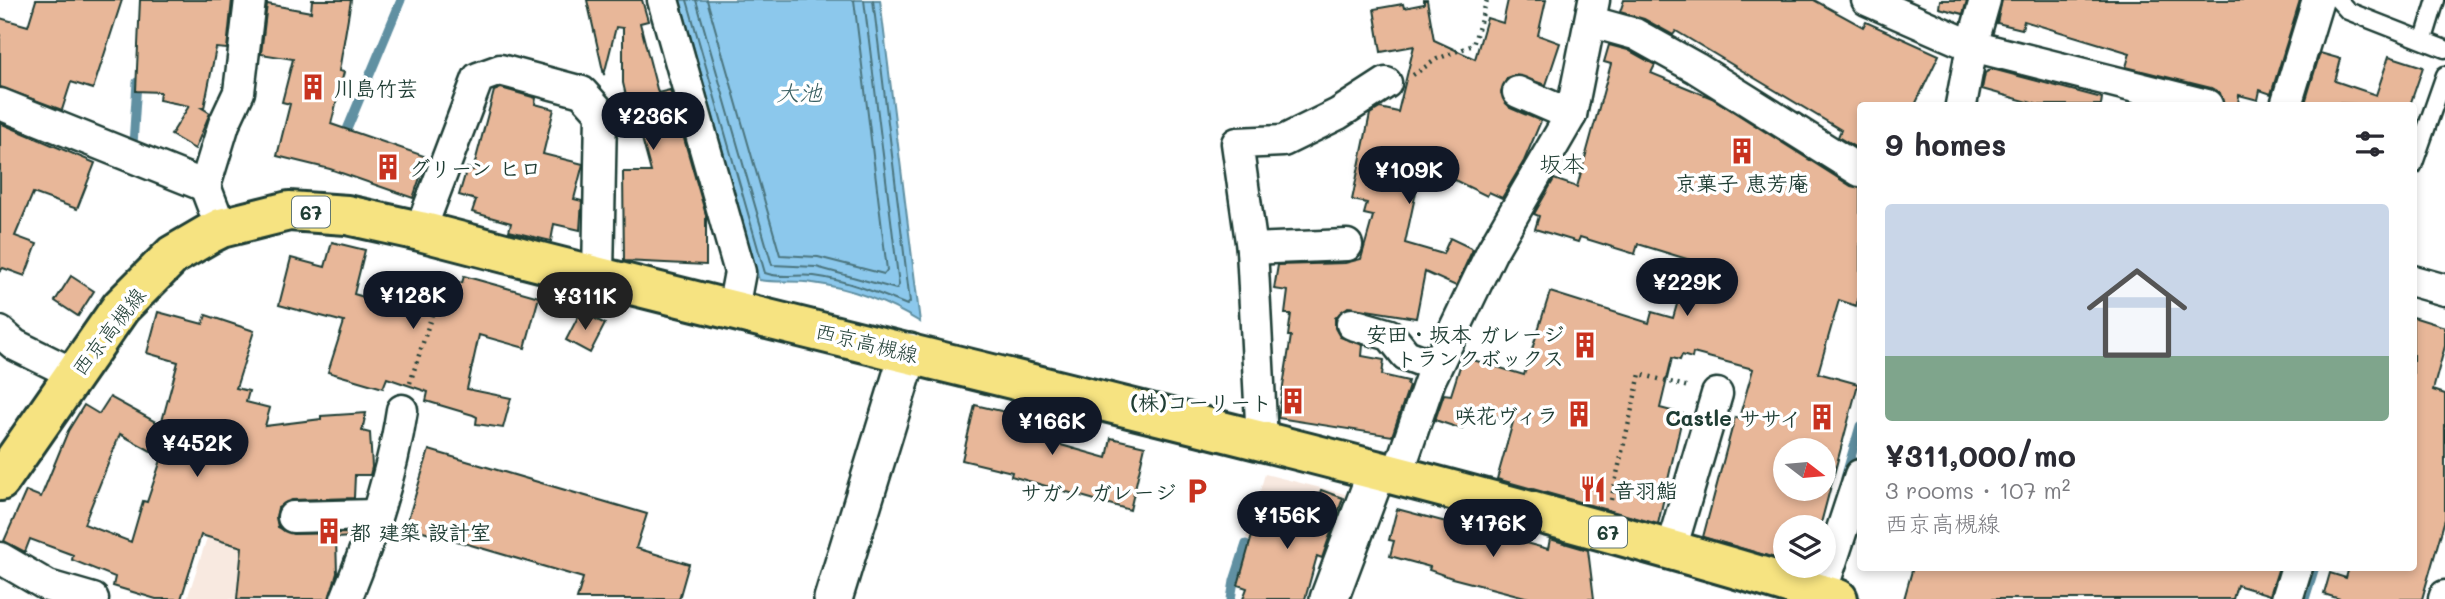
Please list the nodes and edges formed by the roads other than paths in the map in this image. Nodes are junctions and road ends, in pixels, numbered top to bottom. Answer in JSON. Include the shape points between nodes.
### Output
{"nodes":[{"id":1,"x":250,"y":0,"type":"edge"},
{"id":2,"x":663,"y":0,"type":"edge"},
{"id":3,"x":1867,"y":0,"type":"edge"},
{"id":4,"x":1985,"y":0,"type":"edge"},
{"id":5,"x":2318,"y":0,"type":"edge"},
{"id":6,"x":2338,"y":0,"type":"edge"},
{"id":7,"x":2437,"y":0,"type":"edge"},
{"id":8,"x":1593,"y":11,"type":"edge"},
{"id":9,"x":2424,"y":39,"type":"junction"},
{"id":10,"x":1972,"y":46,"type":"junction"},
{"id":11,"x":2445,"y":49,"type":"edge"},
{"id":12,"x":2445,"y":75,"type":"edge"},
{"id":13,"x":1386,"y":83,"type":"road end"},
{"id":14,"x":1518,"y":92,"type":"dead end"},
{"id":15,"x":1962,"y":102,"type":"edge"},
{"id":16,"x":2195,"y":102,"type":"edge"},
{"id":17,"x":2287,"y":102,"type":"edge"},
{"id":18,"x":0,"y":104,"type":"edge"},
{"id":19,"x":1571,"y":115,"type":"junction"},
{"id":20,"x":2417,"y":155,"type":"edge"},
{"id":21,"x":1857,"y":169,"type":"edge"},
{"id":22,"x":205,"y":186,"type":"junction"},
{"id":23,"x":221,"y":228,"type":"junction"},
{"id":24,"x":438,"y":236,"type":"junction"},
{"id":25,"x":1347,"y":245,"type":"dead end"},
{"id":26,"x":1252,"y":249,"type":"junction"},
{"id":27,"x":598,"y":276,"type":"junction"},
{"id":28,"x":2417,"y":282,"type":"edge"},
{"id":29,"x":2445,"y":290,"type":"edge"},
{"id":30,"x":733,"y":309,"type":"junction"},
{"id":31,"x":1352,"y":324,"type":"dead end"},
{"id":32,"x":0,"y":332,"type":"edge"},
{"id":33,"x":909,"y":352,"type":"junction"},
{"id":34,"x":1436,"y":366,"type":"junction"},
{"id":35,"x":74,"y":374,"type":"junction"},
{"id":36,"x":1717,"y":394,"type":"road end"},
{"id":37,"x":402,"y":410,"type":"road end"},
{"id":38,"x":1262,"y":441,"type":"junction"},
{"id":39,"x":1387,"y":474,"type":"junction"},
{"id":40,"x":0,"y":481,"type":"edge"},
{"id":41,"x":1857,"y":487,"type":"edge"},
{"id":42,"x":376,"y":515,"type":"junction"},
{"id":43,"x":293,"y":517,"type":"dead end"},
{"id":44,"x":1671,"y":549,"type":"junction"},
{"id":45,"x":0,"y":558,"type":"edge"},
{"id":46,"x":2296,"y":571,"type":"edge"},
{"id":47,"x":1830,"y":596,"type":"edge"},
{"id":48,"x":93,"y":599,"type":"edge"},
{"id":49,"x":346,"y":599,"type":"edge"},
{"id":50,"x":833,"y":599,"type":"edge"},
{"id":51,"x":1329,"y":599,"type":"edge"},
{"id":52,"x":2287,"y":599,"type":"edge"}],
"edges":[{"from":1,"to":22,"type":"street","via":[[239,92]]},
{"from":2,"to":30,"type":"street","via":[[740,272]]},
{"from":3,"to":10,"type":"street"},
{"from":4,"to":10,"type":"street"},
{"from":5,"to":17,"type":"street"},
{"from":6,"to":9,"type":"lane","via":[[2348,11]]},
{"from":7,"to":9,"type":"lane"},
{"from":8,"to":19,"type":"street"},
{"from":8,"to":21,"type":"street","via":[[1672,54]]},
{"from":9,"to":11,"type":"lane"},
{"from":10,"to":15,"type":"street"},
{"from":10,"to":16,"type":"street"},
{"from":12,"to":20,"type":"lane"},
{"from":13,"to":26,"type":"street","via":[[1283,141],[1237,143]]},
{"from":14,"to":19,"type":"street"},
{"from":18,"to":22,"type":"street"},
{"from":19,"to":34,"type":"street","via":[[1492,251]]},
{"from":22,"to":23,"type":"street"},
{"from":23,"to":24,"type":"main road","name":"西京高槻線","number":"67","via":[[289,211],[347,215]]},
{"from":23,"to":35,"type":"main road","name":"西京高槻線","number":"67","via":[[173,255],[121,307]]},
{"from":24,"to":27,"type":"main road","name":"西京高槻線","number":"67"},
{"from":24,"to":27,"type":"street","via":[[478,78],[500,70],[582,92],[601,113]]},
{"from":25,"to":26,"type":"street"},
{"from":26,"to":38,"type":"street"},
{"from":27,"to":30,"type":"main road","name":"西京高槻線","number":"67"},
{"from":28,"to":29,"type":"street"},
{"from":30,"to":33,"type":"main road","name":"西京高槻線","number":"67"},
{"from":31,"to":34,"type":"street","via":[[1390,335],[1406,355]]},
{"from":32,"to":35,"type":"street","via":[[15,345]]},
{"from":33,"to":38,"type":"main road","name":"西京高槻線","number":"67"},
{"from":33,"to":50,"type":"street"},
{"from":34,"to":39,"type":"street"},
{"from":35,"to":40,"type":"main road","name":"西京高槻線","number":"67"},
{"from":36,"to":44,"type":"street"},
{"from":37,"to":42,"type":"street","via":[[394,461]]},
{"from":38,"to":39,"type":"main road","name":"西京高槻線","number":"67"},
{"from":39,"to":44,"type":"main road","name":"西京高槻線","number":"67"},
{"from":39,"to":51,"type":"street"},
{"from":41,"to":47,"type":"street"},
{"from":42,"to":43,"type":"street"},
{"from":42,"to":49,"type":"street"},
{"from":44,"to":47,"type":"main road","name":"西京高槻線","number":"67"},
{"from":45,"to":48,"type":"street","via":[[48,586]]},
{"from":46,"to":52,"type":"street"}]}
